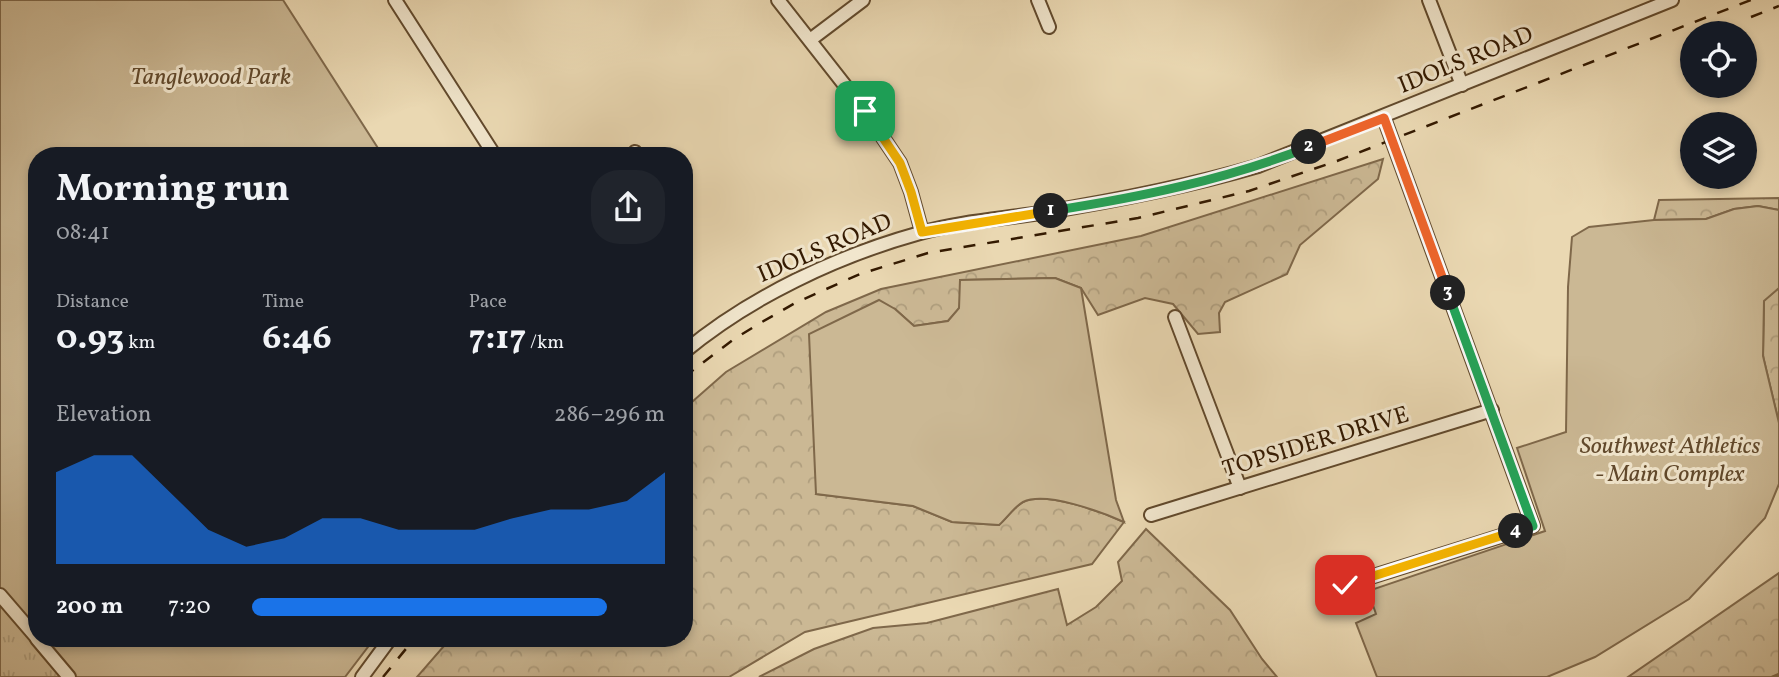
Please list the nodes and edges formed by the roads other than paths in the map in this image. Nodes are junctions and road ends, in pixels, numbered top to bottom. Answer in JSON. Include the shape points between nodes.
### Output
{"nodes":[{"id":1,"x":395,"y":0,"type":"edge"},
{"id":2,"x":778,"y":0,"type":"edge"},
{"id":3,"x":863,"y":0,"type":"edge"},
{"id":4,"x":1038,"y":0,"type":"edge"},
{"id":5,"x":1429,"y":0,"type":"edge"},
{"id":6,"x":1672,"y":0,"type":"edge"},
{"id":7,"x":1049,"y":27,"type":"dead end"},
{"id":8,"x":810,"y":40,"type":"junction"},
{"id":9,"x":1462,"y":85,"type":"junction"},
{"id":10,"x":1384,"y":118,"type":"junction"},
{"id":11,"x":489,"y":147,"type":"edge"},
{"id":12,"x":922,"y":232,"type":"junction"},
{"id":13,"x":1175,"y":317,"type":"dead end"},
{"id":14,"x":693,"y":345,"type":"edge"},
{"id":15,"x":1492,"y":410,"type":"junction"},
{"id":16,"x":1240,"y":488,"type":"junction"},
{"id":17,"x":1151,"y":516,"type":"dead end"},
{"id":18,"x":1345,"y":585,"type":"dead end"},
{"id":19,"x":0,"y":595,"type":"edge"},
{"id":20,"x":28,"y":628,"type":"edge"},
{"id":21,"x":44,"y":647,"type":"edge"},
{"id":22,"x":384,"y":647,"type":"edge"},
{"id":23,"x":69,"y":677,"type":"edge"},
{"id":24,"x":362,"y":677,"type":"edge"}],
"edges":[{"from":1,"to":11,"type":"street"},
{"from":2,"to":8,"type":"street"},
{"from":3,"to":8,"type":"street"},
{"from":4,"to":7,"type":"street"},
{"from":5,"to":9,"type":"street"},
{"from":6,"to":9,"type":"street","name":"IDOLS ROAD"},
{"from":8,"to":12,"type":"street","via":[[900,163]]},
{"from":9,"to":10,"type":"street","name":"IDOLS ROAD"},
{"from":10,"to":12,"type":"street","name":"IDOLS ROAD","via":[[1258,166],[1199,183]]},
{"from":10,"to":15,"type":"street"},
{"from":12,"to":14,"type":"street","name":"IDOLS ROAD","via":[[864,251],[759,299]]},
{"from":13,"to":16,"type":"street"},
{"from":15,"to":16,"type":"street","name":"TOPSIDER DRIVE"},
{"from":15,"to":18,"type":"street","via":[[1533,526]]},
{"from":16,"to":17,"type":"street","name":"TOPSIDER DRIVE"},
{"from":19,"to":20,"type":"street"},
{"from":21,"to":23,"type":"street"},
{"from":22,"to":24,"type":"street"}]}
